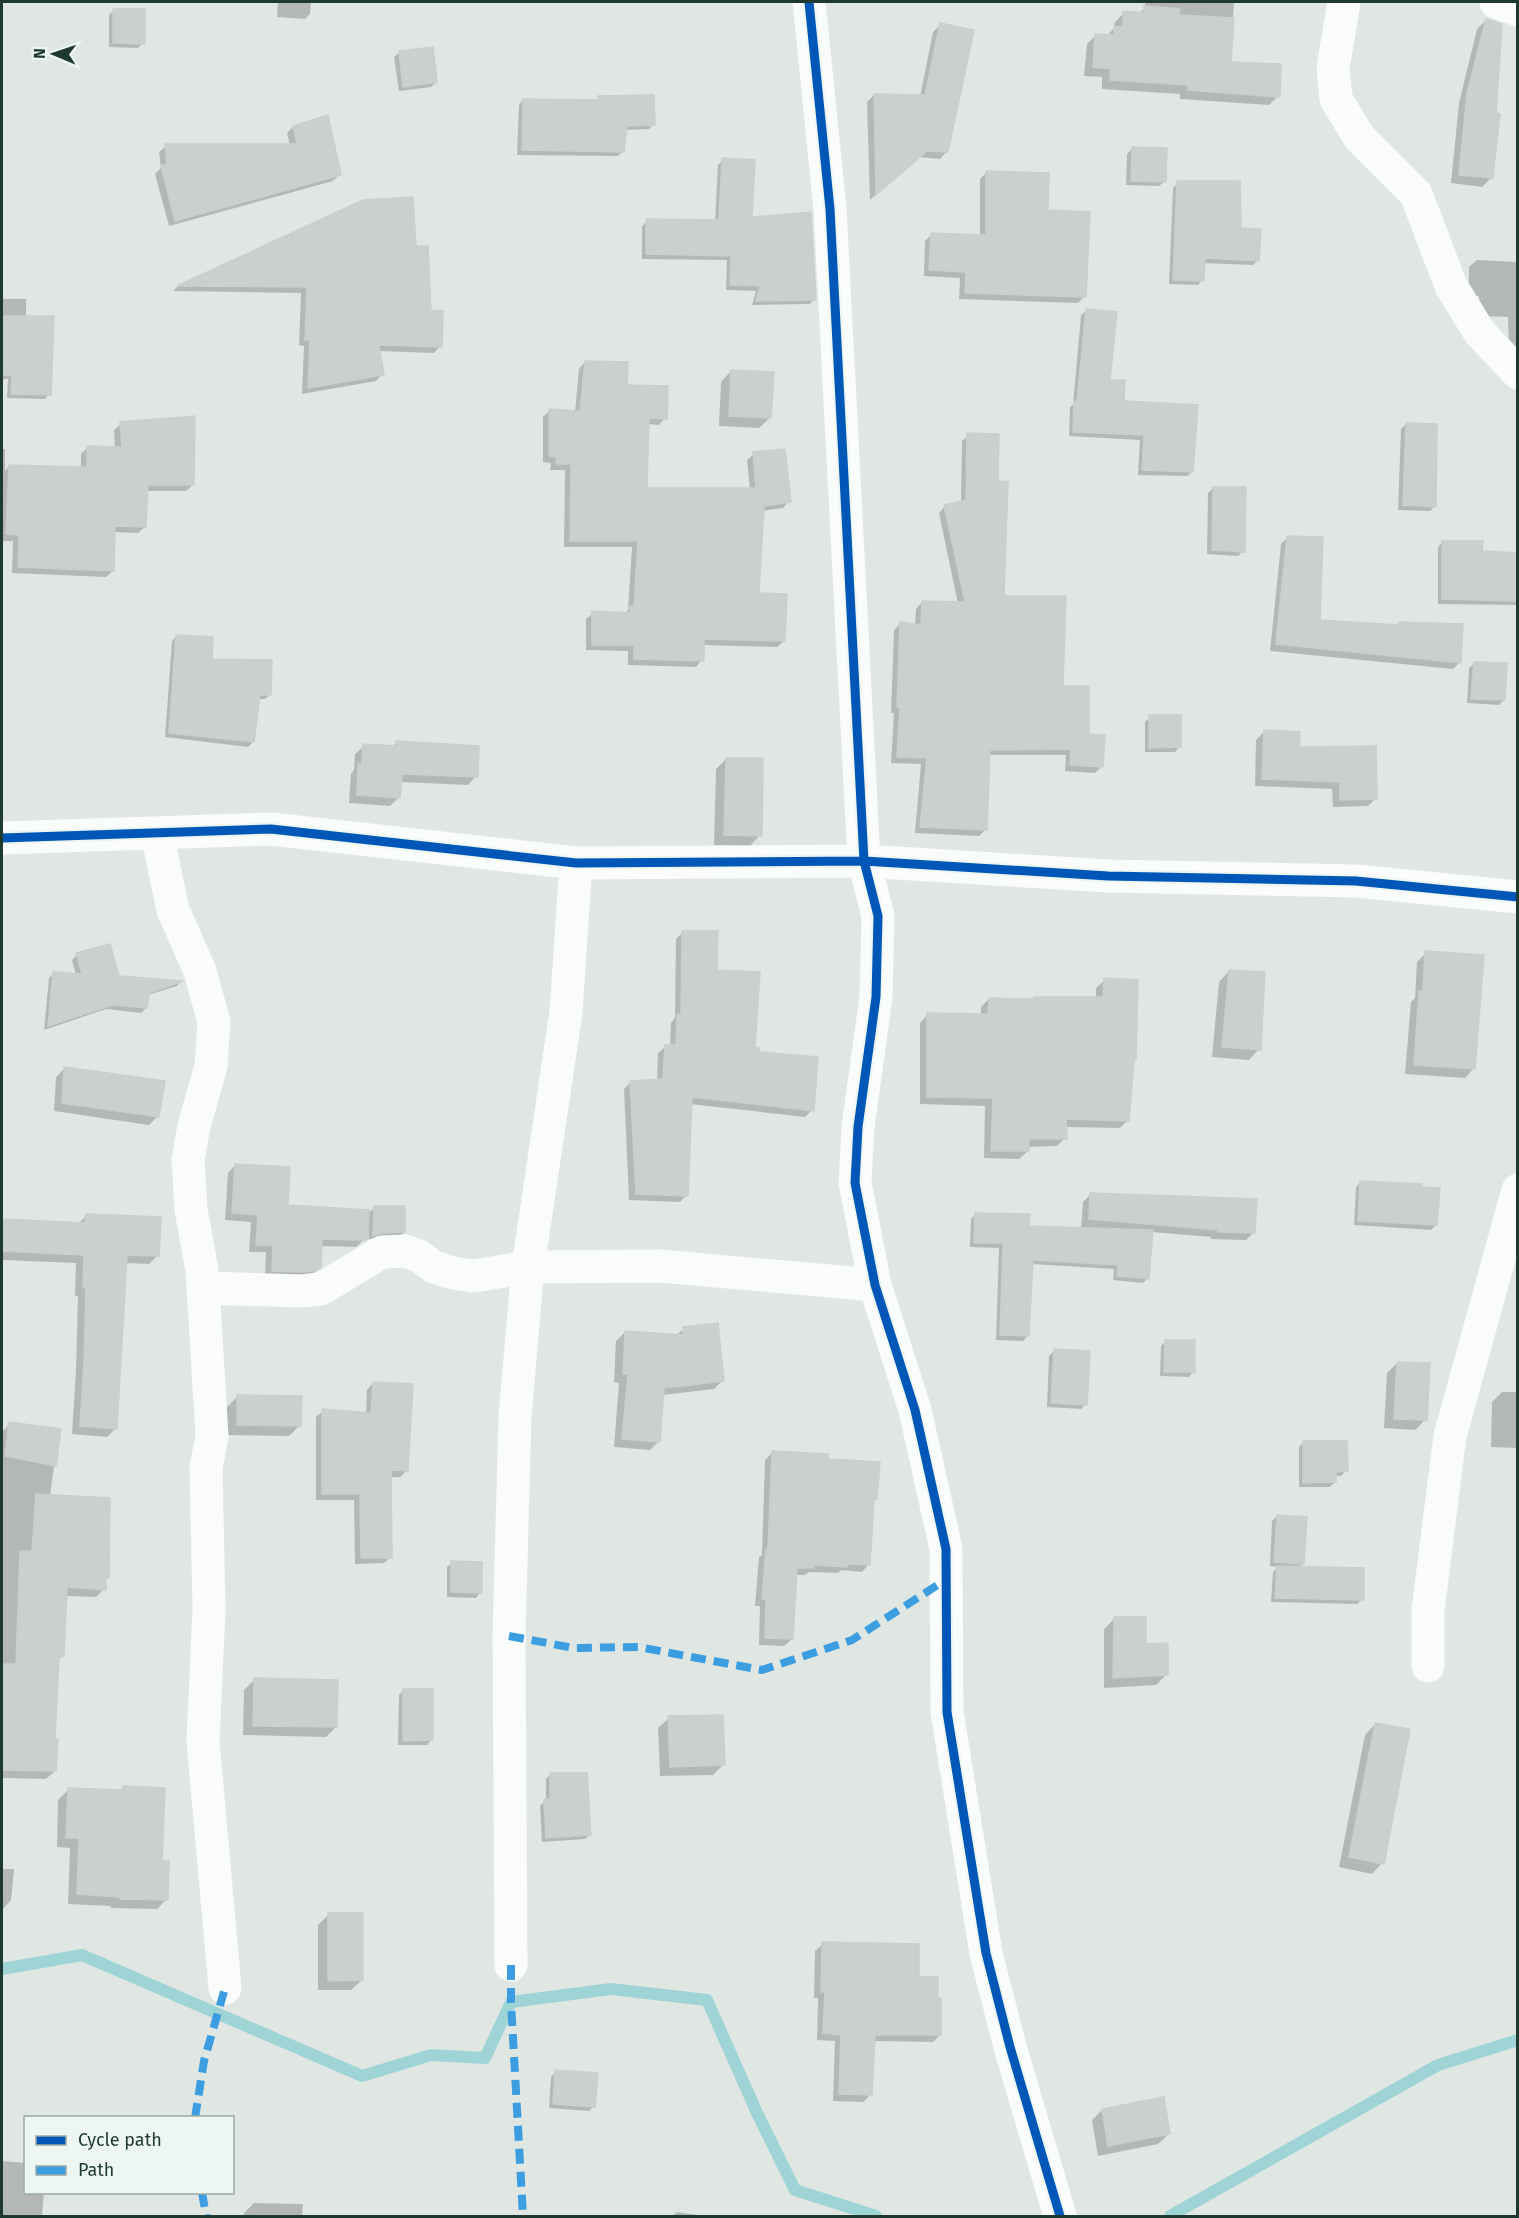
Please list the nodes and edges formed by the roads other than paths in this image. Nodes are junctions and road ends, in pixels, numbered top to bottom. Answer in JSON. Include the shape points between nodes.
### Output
{"nodes":[{"id":1,"x":809,"y":2,"type":"edge"},
{"id":2,"x":1344,"y":2,"type":"edge"},
{"id":3,"x":1496,"y":2,"type":"edge"},
{"id":4,"x":1518,"y":10,"type":"edge"},
{"id":5,"x":1518,"y":373,"type":"edge"},
{"id":6,"x":157,"y":833,"type":"junction"},
{"id":7,"x":2,"y":838,"type":"edge"},
{"id":8,"x":864,"y":861,"type":"junction"},
{"id":9,"x":576,"y":862,"type":"junction"},
{"id":10,"x":1518,"y":897,"type":"edge"},
{"id":11,"x":1518,"y":1190,"type":"edge"},
{"id":12,"x":528,"y":1267,"type":"junction"},
{"id":13,"x":875,"y":1285,"type":"junction"},
{"id":14,"x":203,"y":1288,"type":"junction"},
{"id":15,"x":1428,"y":1666,"type":"dead end"},
{"id":16,"x":511,"y":1965,"type":"dead end"},
{"id":17,"x":225,"y":1988,"type":"dead end"},
{"id":18,"x":1060,"y":2217,"type":"edge"}],
"edges":[{"from":1,"to":8,"type":"street","via":[[830,209]]},
{"from":2,"to":5,"type":"street","via":[[1333,68],[1336,99],[1359,136],[1416,194],[1451,286],[1479,333]]},
{"from":3,"to":4,"type":"street"},
{"from":6,"to":7,"type":"street"},
{"from":6,"to":9,"type":"street","via":[[272,829]]},
{"from":6,"to":14,"type":"street","via":[[173,910],[200,971],[214,1022],[212,1066],[188,1160]]},
{"from":8,"to":9,"type":"street"},
{"from":8,"to":10,"type":"street","via":[[1108,876],[1356,881]]},
{"from":8,"to":13,"type":"street","via":[[878,916],[876,997],[858,1127],[855,1183]]},
{"from":9,"to":12,"type":"street","via":[[566,1012]]},
{"from":11,"to":15,"type":"street","via":[[1450,1436],[1428,1610]]},
{"from":12,"to":13,"type":"street","via":[[660,1266]]},
{"from":12,"to":14,"type":"street","via":[[464,1275],[434,1268],[405,1251],[382,1252],[321,1289]]},
{"from":12,"to":16,"type":"street","via":[[515,1416],[509,1636]]},
{"from":13,"to":18,"type":"street","via":[[915,1410],[946,1549],[947,1712],[986,1953]]},
{"from":14,"to":17,"type":"street","via":[[212,1436],[206,1468],[209,1610],[202,1741]]}]}
